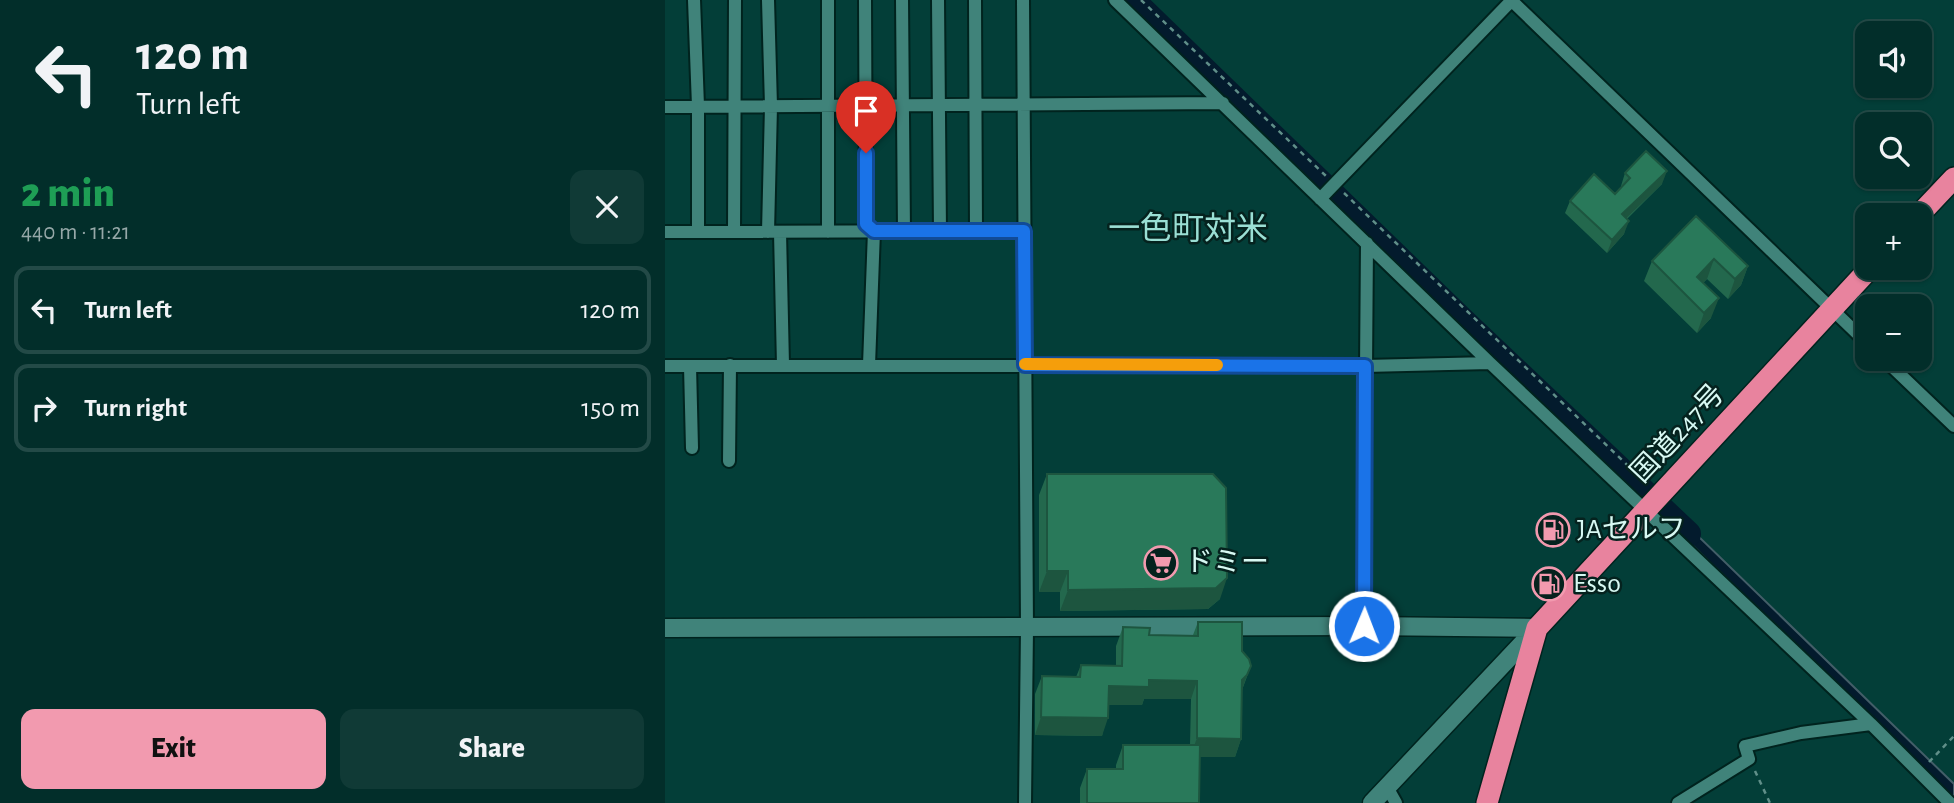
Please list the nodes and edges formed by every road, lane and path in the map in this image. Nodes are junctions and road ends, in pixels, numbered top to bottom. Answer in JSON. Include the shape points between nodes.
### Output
{"nodes":[{"id":1,"x":694,"y":0,"type":"edge"},
{"id":2,"x":735,"y":0,"type":"edge"},
{"id":3,"x":768,"y":0,"type":"edge"},
{"id":4,"x":828,"y":0,"type":"edge"},
{"id":5,"x":865,"y":0,"type":"edge"},
{"id":6,"x":902,"y":0,"type":"edge"},
{"id":7,"x":937,"y":0,"type":"edge"},
{"id":8,"x":975,"y":0,"type":"edge"},
{"id":9,"x":1023,"y":0,"type":"edge"},
{"id":10,"x":1115,"y":0,"type":"edge"},
{"id":11,"x":1141,"y":0,"type":"edge"},
{"id":12,"x":1512,"y":0,"type":"edge"},
{"id":13,"x":1223,"y":103,"type":"junction"},
{"id":14,"x":698,"y":106,"type":"junction"},
{"id":15,"x":735,"y":106,"type":"junction"},
{"id":16,"x":771,"y":106,"type":"junction"},
{"id":17,"x":829,"y":106,"type":"junction"},
{"id":18,"x":867,"y":106,"type":"junction"},
{"id":19,"x":902,"y":106,"type":"junction"},
{"id":20,"x":937,"y":106,"type":"junction"},
{"id":21,"x":975,"y":106,"type":"junction"},
{"id":22,"x":1023,"y":106,"type":"junction"},
{"id":23,"x":665,"y":107,"type":"edge"},
{"id":24,"x":1954,"y":178,"type":"edge"},
{"id":25,"x":1335,"y":185,"type":"junction"},
{"id":26,"x":1320,"y":199,"type":"junction"},
{"id":27,"x":1930,"y":203,"type":"edge"},
{"id":28,"x":874,"y":231,"type":"junction"},
{"id":29,"x":904,"y":231,"type":"junction"},
{"id":30,"x":940,"y":231,"type":"junction"},
{"id":31,"x":976,"y":231,"type":"junction"},
{"id":32,"x":1024,"y":231,"type":"junction"},
{"id":33,"x":665,"y":232,"type":"edge"},
{"id":34,"x":698,"y":232,"type":"junction"},
{"id":35,"x":734,"y":232,"type":"junction"},
{"id":36,"x":774,"y":232,"type":"junction"},
{"id":37,"x":828,"y":232,"type":"junction"},
{"id":38,"x":1367,"y":243,"type":"junction"},
{"id":39,"x":1859,"y":280,"type":"edge"},
{"id":40,"x":1831,"y":309,"type":"junction"},
{"id":41,"x":1855,"y":332,"type":"edge"},
{"id":42,"x":1490,"y":363,"type":"junction"},
{"id":43,"x":730,"y":365,"type":"junction"},
{"id":44,"x":783,"y":365,"type":"junction"},
{"id":45,"x":869,"y":365,"type":"junction"},
{"id":46,"x":1025,"y":365,"type":"junction"},
{"id":47,"x":665,"y":366,"type":"edge"},
{"id":48,"x":690,"y":366,"type":"junction"},
{"id":49,"x":1365,"y":366,"type":"junction"},
{"id":50,"x":1897,"y":371,"type":"edge"},
{"id":51,"x":1954,"y":426,"type":"edge"},
{"id":52,"x":692,"y":447,"type":"dead end"},
{"id":53,"x":729,"y":461,"type":"dead end"},
{"id":54,"x":1653,"y":502,"type":"junction"},
{"id":55,"x":1364,"y":626,"type":"junction"},
{"id":56,"x":665,"y":628,"type":"edge"},
{"id":57,"x":1027,"y":628,"type":"junction"},
{"id":58,"x":1537,"y":628,"type":"junction"},
{"id":59,"x":1871,"y":724,"type":"junction"},
{"id":60,"x":1954,"y":736,"type":"edge"},
{"id":61,"x":1749,"y":759,"type":"junction"},
{"id":62,"x":1920,"y":772,"type":"junction"},
{"id":63,"x":1387,"y":787,"type":"junction"},
{"id":64,"x":1025,"y":803,"type":"edge"},
{"id":65,"x":1372,"y":803,"type":"edge"},
{"id":66,"x":1396,"y":803,"type":"edge"},
{"id":67,"x":1487,"y":803,"type":"edge"},
{"id":68,"x":1678,"y":803,"type":"edge"},
{"id":69,"x":1770,"y":803,"type":"edge"},
{"id":70,"x":1950,"y":803,"type":"edge"}],
"edges":[{"from":1,"to":14,"type":"street"},
{"from":2,"to":15,"type":"street"},
{"from":3,"to":16,"type":"street"},
{"from":4,"to":17,"type":"street"},
{"from":5,"to":18,"type":"street"},
{"from":6,"to":19,"type":"street"},
{"from":7,"to":20,"type":"street"},
{"from":8,"to":21,"type":"street"},
{"from":9,"to":22,"type":"street"},
{"from":10,"to":13,"type":"street"},
{"from":11,"to":25,"type":"path"},
{"from":12,"to":25,"type":"street"},
{"from":12,"to":40,"type":"street"},
{"from":13,"to":22,"type":"street"},
{"from":13,"to":26,"type":"street"},
{"from":14,"to":15,"type":"street"},
{"from":14,"to":23,"type":"street"},
{"from":14,"to":34,"type":"street"},
{"from":15,"to":16,"type":"street"},
{"from":15,"to":35,"type":"street"},
{"from":16,"to":17,"type":"street"},
{"from":16,"to":36,"type":"street"},
{"from":17,"to":18,"type":"street"},
{"from":17,"to":37,"type":"street"},
{"from":18,"to":19,"type":"street"},
{"from":18,"to":28,"type":"street","via":[[866,224]]},
{"from":19,"to":20,"type":"street"},
{"from":19,"to":29,"type":"street"},
{"from":20,"to":21,"type":"street"},
{"from":20,"to":30,"type":"street"},
{"from":21,"to":22,"type":"street"},
{"from":21,"to":31,"type":"street"},
{"from":22,"to":32,"type":"street"},
{"from":24,"to":27,"type":"highway"},
{"from":25,"to":26,"type":"street"},
{"from":25,"to":54,"type":"path"},
{"from":26,"to":38,"type":"street"},
{"from":28,"to":29,"type":"street"},
{"from":28,"to":37,"type":"street"},
{"from":28,"to":45,"type":"street"},
{"from":29,"to":30,"type":"street"},
{"from":30,"to":31,"type":"street"},
{"from":31,"to":32,"type":"street"},
{"from":32,"to":46,"type":"street"},
{"from":33,"to":34,"type":"street"},
{"from":34,"to":35,"type":"street"},
{"from":35,"to":36,"type":"street"},
{"from":36,"to":37,"type":"street"},
{"from":36,"to":44,"type":"street"},
{"from":38,"to":42,"type":"street"},
{"from":38,"to":49,"type":"street"},
{"from":39,"to":40,"type":"highway","name":"国道247号"},
{"from":40,"to":41,"type":"street"},
{"from":40,"to":54,"type":"highway","name":"国道247号"},
{"from":42,"to":49,"type":"street"},
{"from":42,"to":54,"type":"street"},
{"from":43,"to":44,"type":"street"},
{"from":43,"to":48,"type":"street"},
{"from":43,"to":53,"type":"street"},
{"from":44,"to":45,"type":"street"},
{"from":45,"to":46,"type":"street"},
{"from":46,"to":49,"type":"street"},
{"from":46,"to":57,"type":"street"},
{"from":47,"to":48,"type":"street"},
{"from":48,"to":52,"type":"street"},
{"from":49,"to":55,"type":"street"},
{"from":50,"to":51,"type":"street"},
{"from":54,"to":58,"type":"highway","name":"国道247号"},
{"from":54,"to":59,"type":"street"},
{"from":55,"to":57,"type":"street"},
{"from":55,"to":58,"type":"street"},
{"from":56,"to":57,"type":"street"},
{"from":57,"to":64,"type":"street"},
{"from":58,"to":63,"type":"street"},
{"from":58,"to":67,"type":"highway","name":"国道247号"},
{"from":59,"to":61,"type":"street","via":[[1745,746]]},
{"from":59,"to":62,"type":"street"},
{"from":60,"to":62,"type":"path"},
{"from":61,"to":68,"type":"street"},
{"from":61,"to":69,"type":"path"},
{"from":62,"to":70,"type":"street"},
{"from":63,"to":65,"type":"street"},
{"from":63,"to":66,"type":"street"}]}
